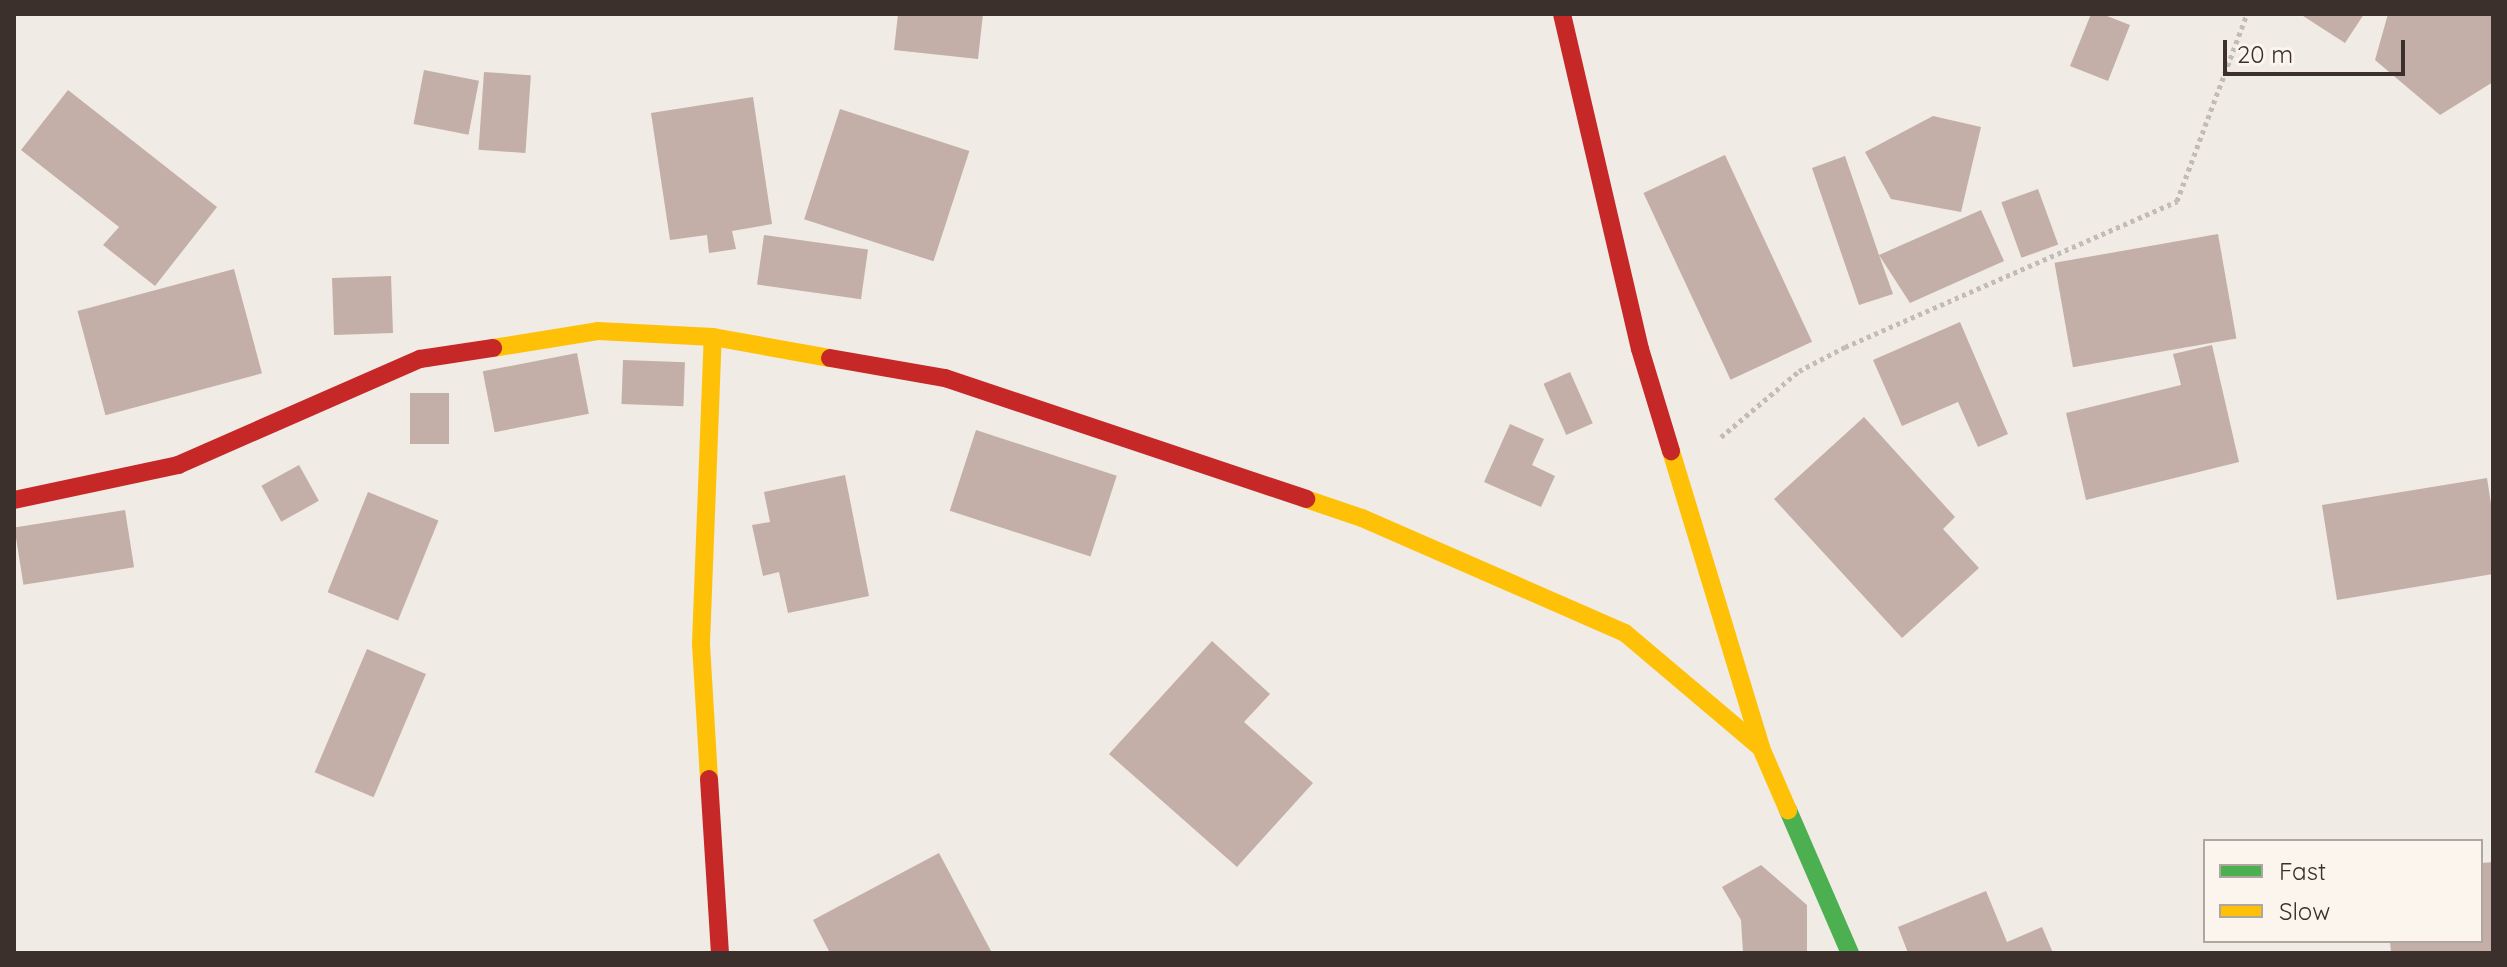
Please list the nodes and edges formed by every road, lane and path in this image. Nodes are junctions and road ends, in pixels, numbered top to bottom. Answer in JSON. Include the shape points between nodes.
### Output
{"nodes":[{"id":1,"x":1562,"y":14,"type":"edge"},
{"id":2,"x":2247,"y":14,"type":"edge"},
{"id":3,"x":713,"y":337,"type":"junction"},
{"id":4,"x":1668,"y":440,"type":"junction"},
{"id":5,"x":14,"y":500,"type":"edge"},
{"id":6,"x":1761,"y":748,"type":"junction"},
{"id":7,"x":720,"y":953,"type":"edge"},
{"id":8,"x":1850,"y":953,"type":"edge"}],
"edges":[{"from":1,"to":4,"type":"street","via":[[1640,349]]},
{"from":2,"to":4,"type":"path","via":[[2177,201],[1845,347],[1799,371],[1723,437]]},
{"from":3,"to":5,"type":"street","via":[[598,331],[420,359],[178,465]]},
{"from":3,"to":6,"type":"street","via":[[945,378],[1362,518],[1625,633]]},
{"from":3,"to":7,"type":"street","via":[[701,643]]},
{"from":4,"to":6,"type":"street"},
{"from":6,"to":8,"type":"street"}]}
